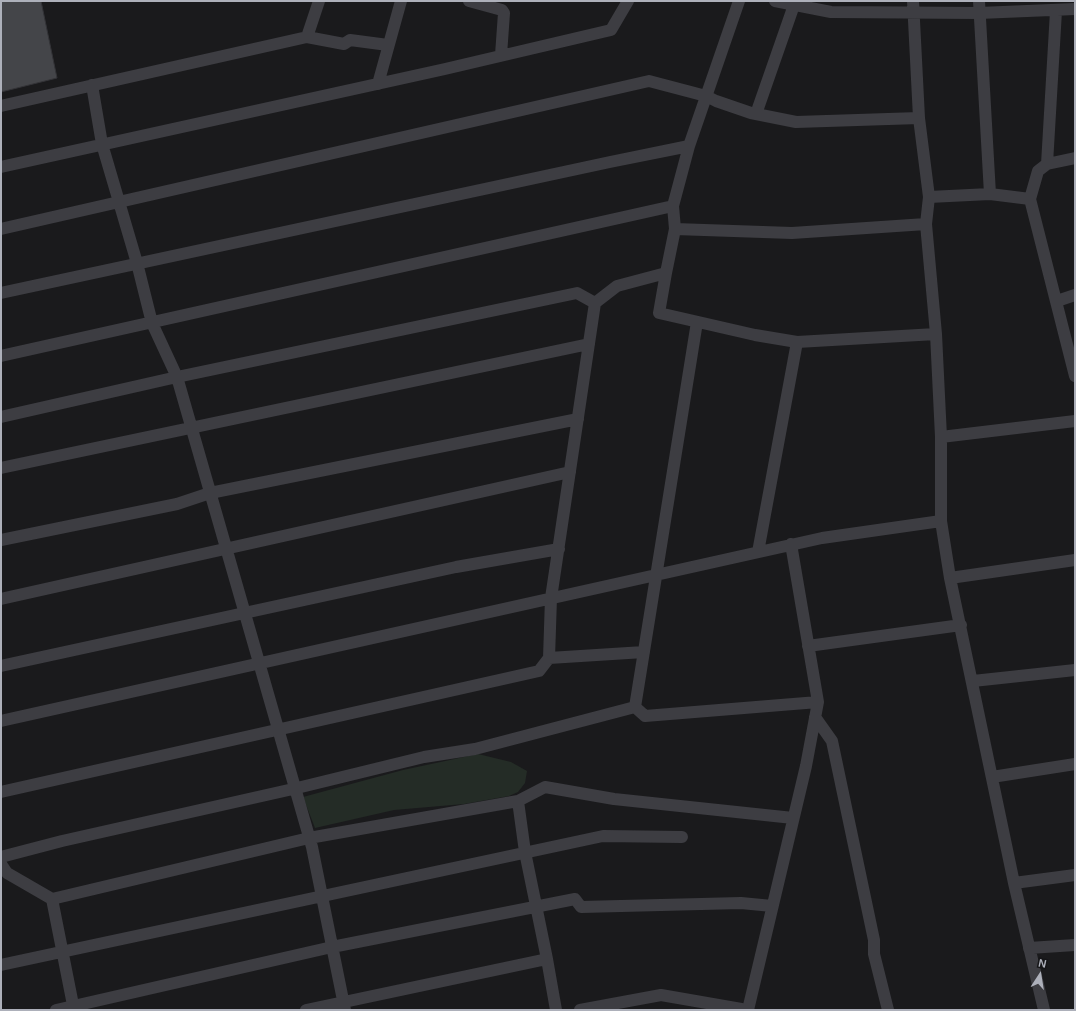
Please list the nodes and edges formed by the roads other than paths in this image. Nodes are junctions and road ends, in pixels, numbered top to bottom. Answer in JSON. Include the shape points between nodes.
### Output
{"nodes":[{"id":1,"x":319,"y":1,"type":"edge"},
{"id":2,"x":401,"y":1,"type":"edge"},
{"id":3,"x":469,"y":1,"type":"edge"},
{"id":4,"x":628,"y":1,"type":"edge"},
{"id":5,"x":739,"y":1,"type":"edge"},
{"id":6,"x":776,"y":1,"type":"edge"},
{"id":7,"x":913,"y":1,"type":"edge"},
{"id":8,"x":979,"y":1,"type":"edge"},
{"id":9,"x":794,"y":5,"type":"junction"},
{"id":10,"x":1075,"y":9,"type":"edge"},
{"id":11,"x":1056,"y":11,"type":"junction"},
{"id":12,"x":979,"y":13,"type":"junction"},
{"id":13,"x":914,"y":14,"type":"junction"},
{"id":14,"x":307,"y":36,"type":"junction"},
{"id":15,"x":388,"y":45,"type":"junction"},
{"id":16,"x":501,"y":55,"type":"junction"},
{"id":17,"x":378,"y":84,"type":"junction"},
{"id":18,"x":92,"y":85,"type":"junction"},
{"id":19,"x":706,"y":96,"type":"junction"},
{"id":20,"x":1,"y":106,"type":"edge"},
{"id":21,"x":756,"y":114,"type":"junction"},
{"id":22,"x":919,"y":118,"type":"junction"},
{"id":23,"x":102,"y":144,"type":"junction"},
{"id":24,"x":689,"y":146,"type":"junction"},
{"id":25,"x":1075,"y":158,"type":"edge"},
{"id":26,"x":1047,"y":164,"type":"junction"},
{"id":27,"x":1,"y":167,"type":"edge"},
{"id":28,"x":990,"y":194,"type":"junction"},
{"id":29,"x":929,"y":197,"type":"junction"},
{"id":30,"x":1030,"y":199,"type":"junction"},
{"id":31,"x":118,"y":202,"type":"junction"},
{"id":32,"x":673,"y":206,"type":"junction"},
{"id":33,"x":926,"y":224,"type":"junction"},
{"id":34,"x":1,"y":229,"type":"edge"},
{"id":35,"x":674,"y":229,"type":"junction"},
{"id":36,"x":136,"y":263,"type":"junction"},
{"id":37,"x":666,"y":273,"type":"junction"},
{"id":38,"x":1,"y":293,"type":"edge"},
{"id":39,"x":1075,"y":295,"type":"edge"},
{"id":40,"x":1058,"y":301,"type":"junction"},
{"id":41,"x":595,"y":303,"type":"junction"},
{"id":42,"x":697,"y":322,"type":"junction"},
{"id":43,"x":152,"y":323,"type":"junction"},
{"id":44,"x":936,"y":334,"type":"junction"},
{"id":45,"x":797,"y":342,"type":"junction"},
{"id":46,"x":589,"y":344,"type":"junction"},
{"id":47,"x":1,"y":356,"type":"edge"},
{"id":48,"x":1075,"y":376,"type":"edge"},
{"id":49,"x":177,"y":377,"type":"junction"},
{"id":50,"x":1,"y":417,"type":"edge"},
{"id":51,"x":578,"y":419,"type":"junction"},
{"id":52,"x":1075,"y":421,"type":"edge"},
{"id":53,"x":192,"y":428,"type":"junction"},
{"id":54,"x":941,"y":438,"type":"junction"},
{"id":55,"x":1,"y":468,"type":"edge"},
{"id":56,"x":570,"y":472,"type":"junction"},
{"id":57,"x":210,"y":493,"type":"junction"},
{"id":58,"x":941,"y":521,"type":"junction"},
{"id":59,"x":1,"y":540,"type":"edge"},
{"id":60,"x":791,"y":544,"type":"junction"},
{"id":61,"x":226,"y":548,"type":"junction"},
{"id":62,"x":559,"y":549,"type":"junction"},
{"id":63,"x":758,"y":552,"type":"junction"},
{"id":64,"x":1075,"y":560,"type":"edge"},
{"id":65,"x":656,"y":575,"type":"junction"},
{"id":66,"x":950,"y":578,"type":"junction"},
{"id":67,"x":551,"y":598,"type":"junction"},
{"id":68,"x":1,"y":599,"type":"edge"},
{"id":69,"x":244,"y":612,"type":"junction"},
{"id":70,"x":962,"y":624,"type":"junction"},
{"id":71,"x":808,"y":646,"type":"junction"},
{"id":72,"x":644,"y":652,"type":"junction"},
{"id":73,"x":549,"y":658,"type":"junction"},
{"id":74,"x":259,"y":663,"type":"junction"},
{"id":75,"x":1,"y":666,"type":"edge"},
{"id":76,"x":1075,"y":670,"type":"edge"},
{"id":77,"x":973,"y":681,"type":"junction"},
{"id":78,"x":818,"y":702,"type":"junction"},
{"id":79,"x":635,"y":708,"type":"junction"},
{"id":80,"x":815,"y":717,"type":"junction"},
{"id":81,"x":1,"y":721,"type":"edge"},
{"id":82,"x":278,"y":729,"type":"junction"},
{"id":83,"x":1075,"y":764,"type":"edge"},
{"id":84,"x":992,"y":777,"type":"junction"},
{"id":85,"x":295,"y":789,"type":"junction"},
{"id":86,"x":1,"y":792,"type":"edge"},
{"id":87,"x":518,"y":801,"type":"junction"},
{"id":88,"x":793,"y":818,"type":"junction"},
{"id":89,"x":682,"y":837,"type":"dead end"},
{"id":90,"x":309,"y":838,"type":"junction"},
{"id":91,"x":525,"y":852,"type":"junction"},
{"id":92,"x":1,"y":857,"type":"edge"},
{"id":93,"x":1,"y":864,"type":"edge"},
{"id":94,"x":1075,"y":875,"type":"edge"},
{"id":95,"x":1014,"y":883,"type":"junction"},
{"id":96,"x":322,"y":896,"type":"junction"},
{"id":97,"x":52,"y":899,"type":"junction"},
{"id":98,"x":536,"y":906,"type":"junction"},
{"id":99,"x":772,"y":906,"type":"junction"},
{"id":100,"x":1075,"y":945,"type":"edge"},
{"id":101,"x":332,"y":947,"type":"junction"},
{"id":102,"x":1029,"y":948,"type":"junction"},
{"id":103,"x":63,"y":952,"type":"junction"},
{"id":104,"x":547,"y":959,"type":"junction"},
{"id":105,"x":1,"y":965,"type":"edge"},
{"id":106,"x":344,"y":1006,"type":"edge"},
{"id":107,"x":74,"y":1008,"type":"edge"},
{"id":108,"x":56,"y":1010,"type":"edge"},
{"id":109,"x":306,"y":1010,"type":"edge"},
{"id":110,"x":556,"y":1010,"type":"edge"},
{"id":111,"x":580,"y":1010,"type":"edge"},
{"id":112,"x":747,"y":1010,"type":"edge"},
{"id":113,"x":888,"y":1010,"type":"edge"},
{"id":114,"x":1044,"y":1010,"type":"edge"}],
"edges":[{"from":1,"to":14,"type":"street"},
{"from":2,"to":15,"type":"street"},
{"from":3,"to":16,"type":"street","via":[[502,10],[504,13]]},
{"from":4,"to":16,"type":"street","via":[[611,30]]},
{"from":5,"to":19,"type":"street"},
{"from":6,"to":9,"type":"street"},
{"from":7,"to":13,"type":"street"},
{"from":8,"to":12,"type":"street"},
{"from":9,"to":13,"type":"street","via":[[831,12]]},
{"from":9,"to":21,"type":"street"},
{"from":10,"to":11,"type":"street"},
{"from":11,"to":12,"type":"street"},
{"from":11,"to":26,"type":"street"},
{"from":12,"to":13,"type":"street"},
{"from":12,"to":28,"type":"street"},
{"from":13,"to":22,"type":"street"},
{"from":14,"to":15,"type":"street","via":[[344,44],[350,40]]},
{"from":14,"to":18,"type":"street"},
{"from":15,"to":17,"type":"street"},
{"from":16,"to":17,"type":"street"},
{"from":17,"to":23,"type":"street"},
{"from":18,"to":20,"type":"street"},
{"from":18,"to":23,"type":"street"},
{"from":19,"to":21,"type":"street"},
{"from":19,"to":24,"type":"street"},
{"from":19,"to":31,"type":"street","via":[[649,81]]},
{"from":21,"to":22,"type":"street","via":[[796,122]]},
{"from":22,"to":29,"type":"street"},
{"from":23,"to":27,"type":"street"},
{"from":23,"to":31,"type":"street"},
{"from":24,"to":32,"type":"street"},
{"from":24,"to":36,"type":"street"},
{"from":25,"to":26,"type":"street"},
{"from":26,"to":30,"type":"street","via":[[1038,171]]},
{"from":28,"to":29,"type":"street"},
{"from":28,"to":30,"type":"street"},
{"from":29,"to":33,"type":"street"},
{"from":30,"to":40,"type":"street"},
{"from":31,"to":34,"type":"street"},
{"from":31,"to":36,"type":"street"},
{"from":32,"to":35,"type":"street"},
{"from":32,"to":43,"type":"street"},
{"from":33,"to":35,"type":"street","via":[[792,233]]},
{"from":33,"to":44,"type":"street"},
{"from":35,"to":37,"type":"street"},
{"from":36,"to":38,"type":"street"},
{"from":36,"to":43,"type":"street"},
{"from":37,"to":41,"type":"street","via":[[617,286]]},
{"from":37,"to":42,"type":"street","via":[[659,313]]},
{"from":39,"to":40,"type":"street"},
{"from":40,"to":48,"type":"street"},
{"from":41,"to":46,"type":"street"},
{"from":41,"to":49,"type":"street","via":[[577,293]]},
{"from":42,"to":45,"type":"street"},
{"from":42,"to":65,"type":"street"},
{"from":43,"to":47,"type":"street"},
{"from":43,"to":49,"type":"street"},
{"from":44,"to":45,"type":"street"},
{"from":44,"to":54,"type":"street"},
{"from":45,"to":63,"type":"street"},
{"from":46,"to":51,"type":"street"},
{"from":46,"to":53,"type":"street"},
{"from":49,"to":50,"type":"street"},
{"from":49,"to":53,"type":"street"},
{"from":51,"to":56,"type":"street"},
{"from":51,"to":57,"type":"street"},
{"from":52,"to":54,"type":"street"},
{"from":53,"to":55,"type":"street"},
{"from":53,"to":57,"type":"street"},
{"from":54,"to":58,"type":"street"},
{"from":56,"to":61,"type":"street"},
{"from":56,"to":62,"type":"street"},
{"from":57,"to":59,"type":"street","via":[[177,504]]},
{"from":57,"to":61,"type":"street"},
{"from":58,"to":60,"type":"street"},
{"from":58,"to":66,"type":"street"},
{"from":60,"to":63,"type":"street"},
{"from":60,"to":71,"type":"street"},
{"from":61,"to":68,"type":"street"},
{"from":61,"to":69,"type":"street"},
{"from":62,"to":67,"type":"street"},
{"from":62,"to":69,"type":"street","via":[[456,567]]},
{"from":63,"to":65,"type":"street"},
{"from":64,"to":66,"type":"street"},
{"from":65,"to":67,"type":"street"},
{"from":65,"to":72,"type":"street"},
{"from":66,"to":70,"type":"street"},
{"from":67,"to":73,"type":"street"},
{"from":67,"to":74,"type":"street"},
{"from":69,"to":74,"type":"street"},
{"from":69,"to":75,"type":"street"},
{"from":70,"to":71,"type":"street"},
{"from":70,"to":77,"type":"street"},
{"from":71,"to":78,"type":"street"},
{"from":72,"to":73,"type":"street"},
{"from":72,"to":79,"type":"street"},
{"from":73,"to":82,"type":"street","via":[[539,671]]},
{"from":74,"to":81,"type":"street"},
{"from":74,"to":82,"type":"street"},
{"from":76,"to":77,"type":"street"},
{"from":77,"to":84,"type":"street"},
{"from":78,"to":79,"type":"street","via":[[645,716]]},
{"from":78,"to":80,"type":"street"},
{"from":79,"to":85,"type":"street","via":[[475,749],[424,757]]},
{"from":80,"to":88,"type":"street"},
{"from":80,"to":113,"type":"street","via":[[832,741],[874,940],[874,954]]},
{"from":82,"to":85,"type":"street"},
{"from":82,"to":86,"type":"street"},
{"from":83,"to":84,"type":"street"},
{"from":84,"to":95,"type":"street"},
{"from":85,"to":90,"type":"street"},
{"from":85,"to":92,"type":"street"},
{"from":87,"to":88,"type":"street","via":[[544,786],[614,799]]},
{"from":87,"to":90,"type":"street"},
{"from":87,"to":91,"type":"street"},
{"from":88,"to":99,"type":"street"},
{"from":89,"to":91,"type":"street","via":[[603,836]]},
{"from":90,"to":96,"type":"street"},
{"from":90,"to":97,"type":"street"},
{"from":91,"to":96,"type":"street"},
{"from":91,"to":98,"type":"street"},
{"from":93,"to":97,"type":"street","via":[[7,873]]},
{"from":94,"to":95,"type":"street"},
{"from":95,"to":102,"type":"street"},
{"from":96,"to":101,"type":"street"},
{"from":96,"to":103,"type":"street"},
{"from":97,"to":103,"type":"street"},
{"from":98,"to":99,"type":"street","via":[[575,899],[581,908],[742,903]]},
{"from":98,"to":101,"type":"street"},
{"from":98,"to":104,"type":"street"},
{"from":99,"to":112,"type":"street"},
{"from":100,"to":102,"type":"street"},
{"from":101,"to":106,"type":"street"},
{"from":101,"to":107,"type":"street"},
{"from":102,"to":114,"type":"street"},
{"from":103,"to":105,"type":"street"},
{"from":103,"to":107,"type":"street"},
{"from":104,"to":106,"type":"street"},
{"from":104,"to":110,"type":"street"},
{"from":106,"to":109,"type":"street"},
{"from":107,"to":108,"type":"street"},
{"from":111,"to":112,"type":"street","via":[[661,995]]}]}
